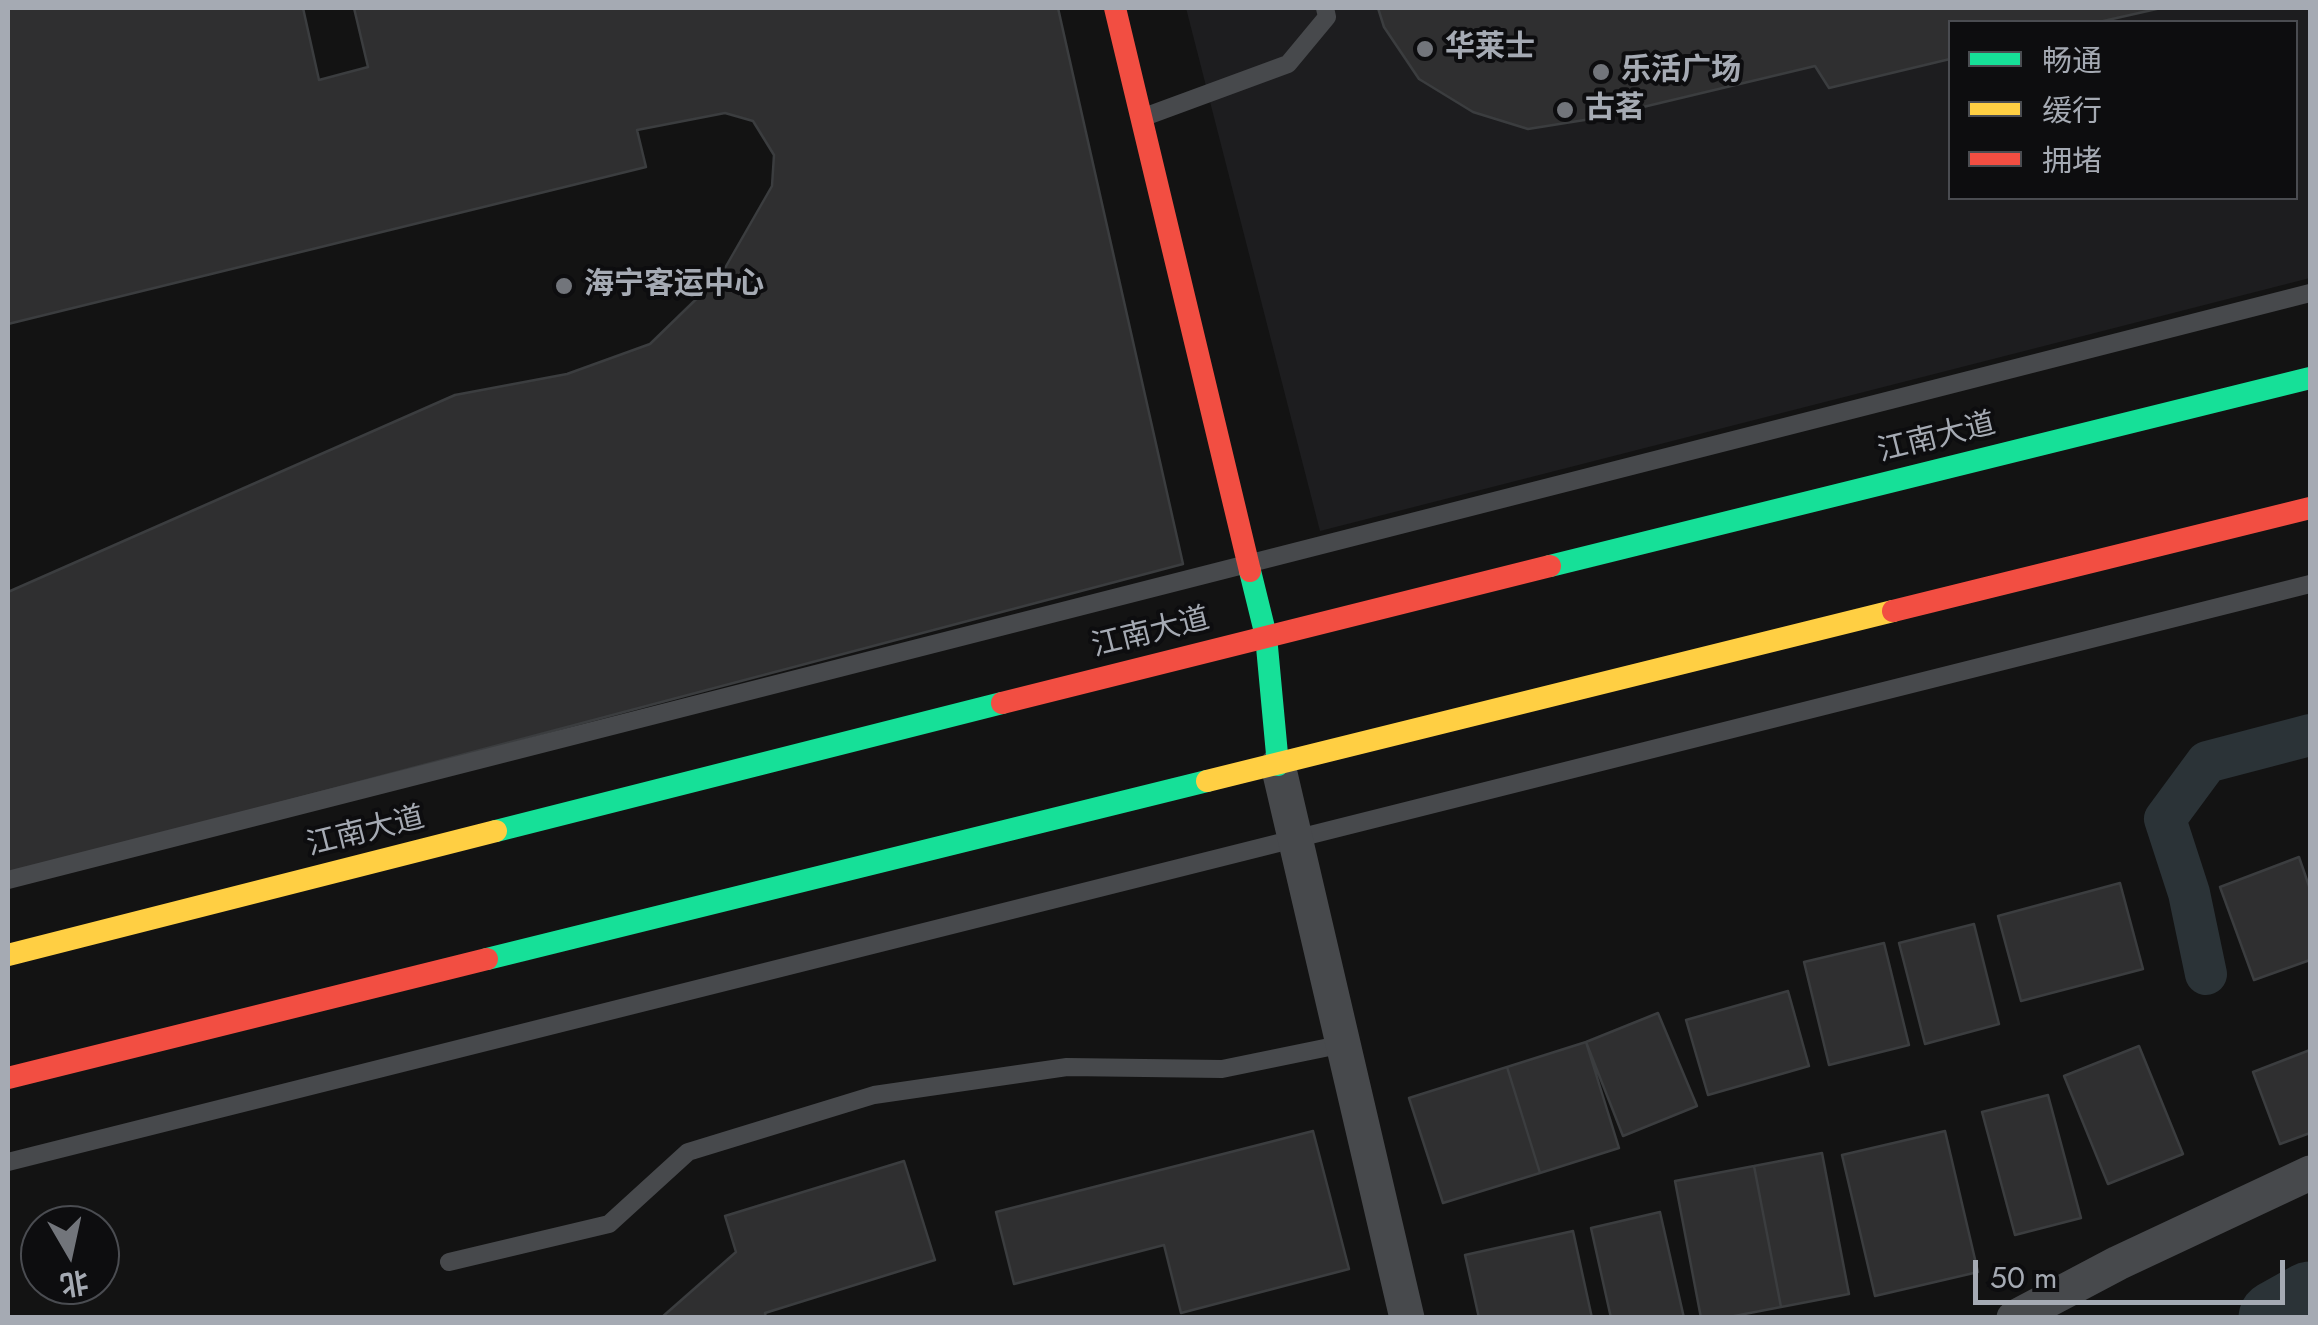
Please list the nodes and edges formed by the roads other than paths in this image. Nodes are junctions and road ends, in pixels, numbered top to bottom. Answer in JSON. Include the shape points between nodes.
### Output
{"nodes":[{"id":1,"x":1115,"y":8,"type":"edge"},
{"id":2,"x":1325,"y":8,"type":"edge"},
{"id":3,"x":1142,"y":118,"type":"junction"},
{"id":4,"x":2310,"y":293,"type":"edge"},
{"id":5,"x":2310,"y":378,"type":"edge"},
{"id":6,"x":2310,"y":508,"type":"edge"},
{"id":7,"x":1248,"y":562,"type":"junction"},
{"id":8,"x":2310,"y":584,"type":"edge"},
{"id":9,"x":1266,"y":636,"type":"junction"},
{"id":10,"x":1278,"y":766,"type":"junction"},
{"id":11,"x":1295,"y":837,"type":"junction"},
{"id":12,"x":8,"y":880,"type":"edge"},
{"id":13,"x":8,"y":955,"type":"edge"},
{"id":14,"x":1344,"y":1044,"type":"junction"},
{"id":15,"x":8,"y":1078,"type":"edge"},
{"id":16,"x":8,"y":1162,"type":"edge"},
{"id":17,"x":2310,"y":1173,"type":"edge"},
{"id":18,"x":449,"y":1262,"type":"dead end"},
{"id":19,"x":1407,"y":1318,"type":"edge"},
{"id":20,"x":2014,"y":1318,"type":"edge"}],
"edges":[{"from":1,"to":3,"type":"main road"},
{"from":2,"to":3,"type":"lane","via":[[1327,17],[1288,64]]},
{"from":3,"to":7,"type":"main road"},
{"from":4,"to":7,"type":"lane"},
{"from":5,"to":9,"type":"main road","name":"江南大道"},
{"from":6,"to":10,"type":"main road"},
{"from":7,"to":9,"type":"main road"},
{"from":7,"to":12,"type":"lane"},
{"from":8,"to":11,"type":"lane"},
{"from":9,"to":10,"type":"main road"},
{"from":9,"to":13,"type":"main road","name":"江南大道"},
{"from":10,"to":11,"type":"street"},
{"from":10,"to":15,"type":"main road"},
{"from":11,"to":14,"type":"street"},
{"from":11,"to":16,"type":"lane"},
{"from":14,"to":18,"type":"lane","via":[[1222,1068],[1067,1066],[874,1095],[688,1152],[609,1224]]},
{"from":14,"to":19,"type":"street"},
{"from":17,"to":20,"type":"street"}]}
